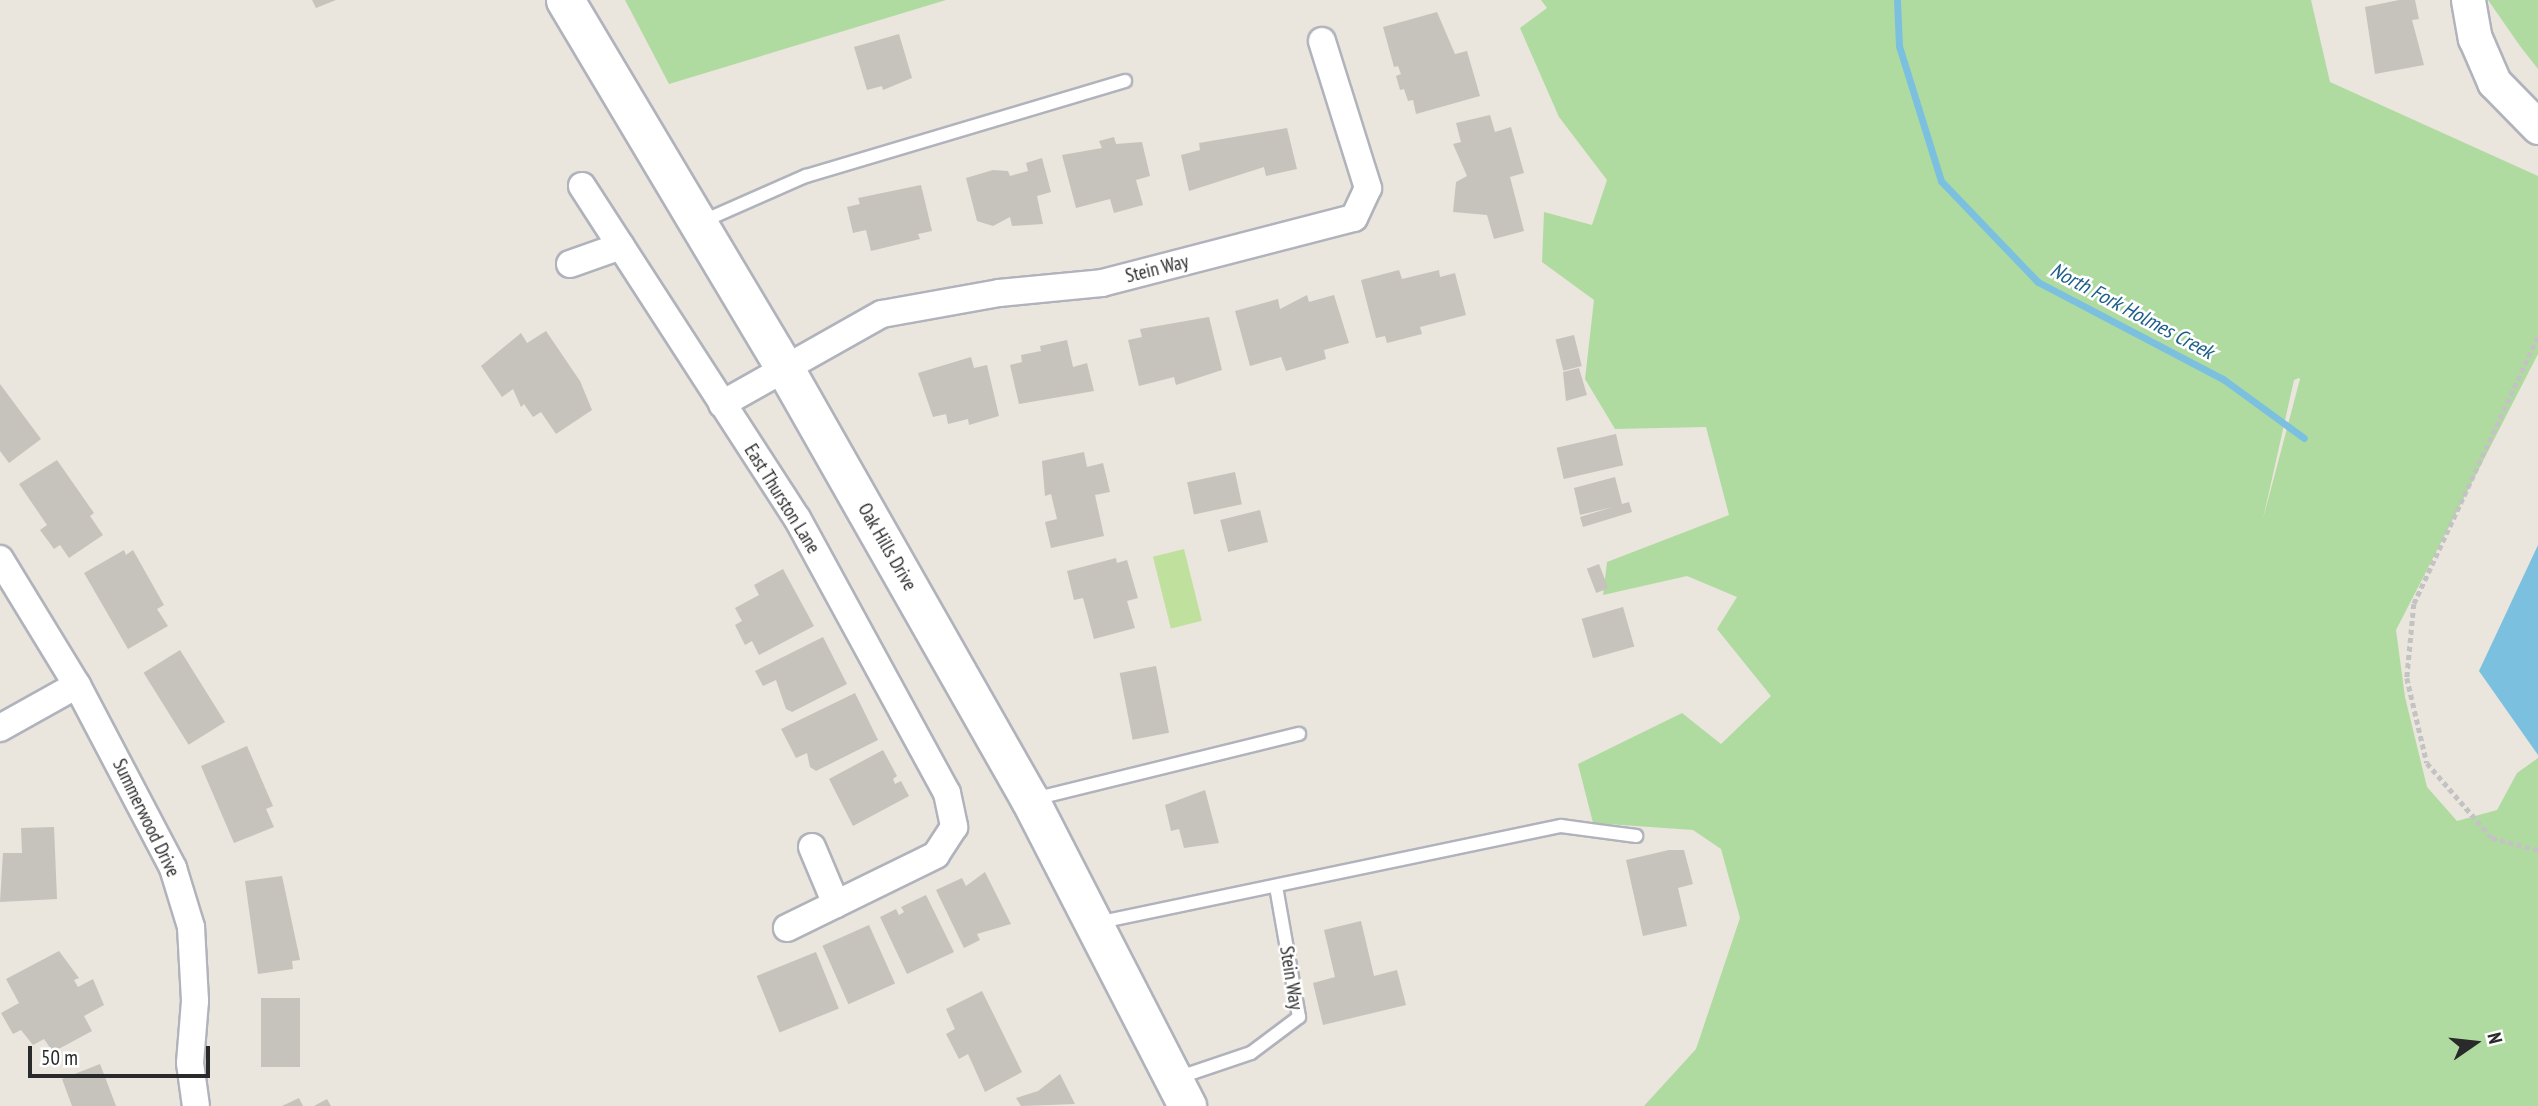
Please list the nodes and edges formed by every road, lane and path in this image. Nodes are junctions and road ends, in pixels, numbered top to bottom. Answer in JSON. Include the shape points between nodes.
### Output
{"nodes":[{"id":1,"x":565,"y":0,"type":"edge"},
{"id":2,"x":2468,"y":0,"type":"edge"},
{"id":3,"x":1322,"y":41,"type":"dead end"},
{"id":4,"x":1125,"y":81,"type":"dead end"},
{"id":5,"x":2538,"y":127,"type":"edge"},
{"id":6,"x":582,"y":186,"type":"dead end"},
{"id":7,"x":698,"y":224,"type":"junction"},
{"id":8,"x":621,"y":247,"type":"junction"},
{"id":9,"x":570,"y":264,"type":"dead end"},
{"id":10,"x":2538,"y":337,"type":"edge"},
{"id":11,"x":784,"y":367,"type":"junction"},
{"id":12,"x":722,"y":404,"type":"junction"},
{"id":13,"x":0,"y":559,"type":"edge"},
{"id":14,"x":77,"y":685,"type":"junction"},
{"id":15,"x":0,"y":728,"type":"edge"},
{"id":16,"x":1299,"y":734,"type":"dead end"},
{"id":17,"x":1030,"y":800,"type":"junction"},
{"id":18,"x":1636,"y":836,"type":"dead end"},
{"id":19,"x":812,"y":847,"type":"dead end"},
{"id":20,"x":2538,"y":850,"type":"edge"},
{"id":21,"x":1276,"y":886,"type":"junction"},
{"id":22,"x":836,"y":904,"type":"junction"},
{"id":23,"x":1095,"y":923,"type":"junction"},
{"id":24,"x":787,"y":928,"type":"dead end"},
{"id":25,"x":1182,"y":1092,"type":"edge"},
{"id":26,"x":196,"y":1106,"type":"edge"}],
"edges":[{"from":1,"to":7,"type":"main road","name":"Oak Hills Drive"},
{"from":2,"to":5,"type":"street","via":[[2475,38],[2494,82]]},
{"from":3,"to":11,"type":"street","name":"Stein Way","via":[[1368,188],[1354,218],[1102,283],[999,293],[882,314]]},
{"from":4,"to":7,"type":"lane","via":[[806,176]]},
{"from":6,"to":8,"type":"street","name":"East Thurston Lane"},
{"from":7,"to":11,"type":"main road","name":"Oak Hills Drive"},
{"from":8,"to":9,"type":"street"},
{"from":8,"to":12,"type":"street","name":"East Thurston Lane"},
{"from":10,"to":20,"type":"path","via":[[2414,604],[2407,678],[2427,763],[2492,838]]},
{"from":11,"to":12,"type":"street"},
{"from":11,"to":17,"type":"main road","name":"Oak Hills Drive"},
{"from":12,"to":22,"type":"street","name":"East Thurston Lane","via":[[823,566],[947,793],[954,827],[936,855]]},
{"from":13,"to":14,"type":"street","name":"Summerwood Drive"},
{"from":14,"to":15,"type":"street"},
{"from":14,"to":26,"type":"street","name":"Summerwood Drive","via":[[163,845],[191,928],[195,1001],[191,1063]]},
{"from":16,"to":17,"type":"lane"},
{"from":17,"to":23,"type":"main road","name":"Oak Hills Drive"},
{"from":18,"to":21,"type":"lane","via":[[1561,825]]},
{"from":19,"to":22,"type":"street"},
{"from":21,"to":23,"type":"lane"},
{"from":21,"to":25,"type":"lane","name":"Stein Way","via":[[1298,1017],[1251,1053]]},
{"from":22,"to":24,"type":"street"},
{"from":23,"to":25,"type":"main road","name":"Oak Hills Drive"}]}
